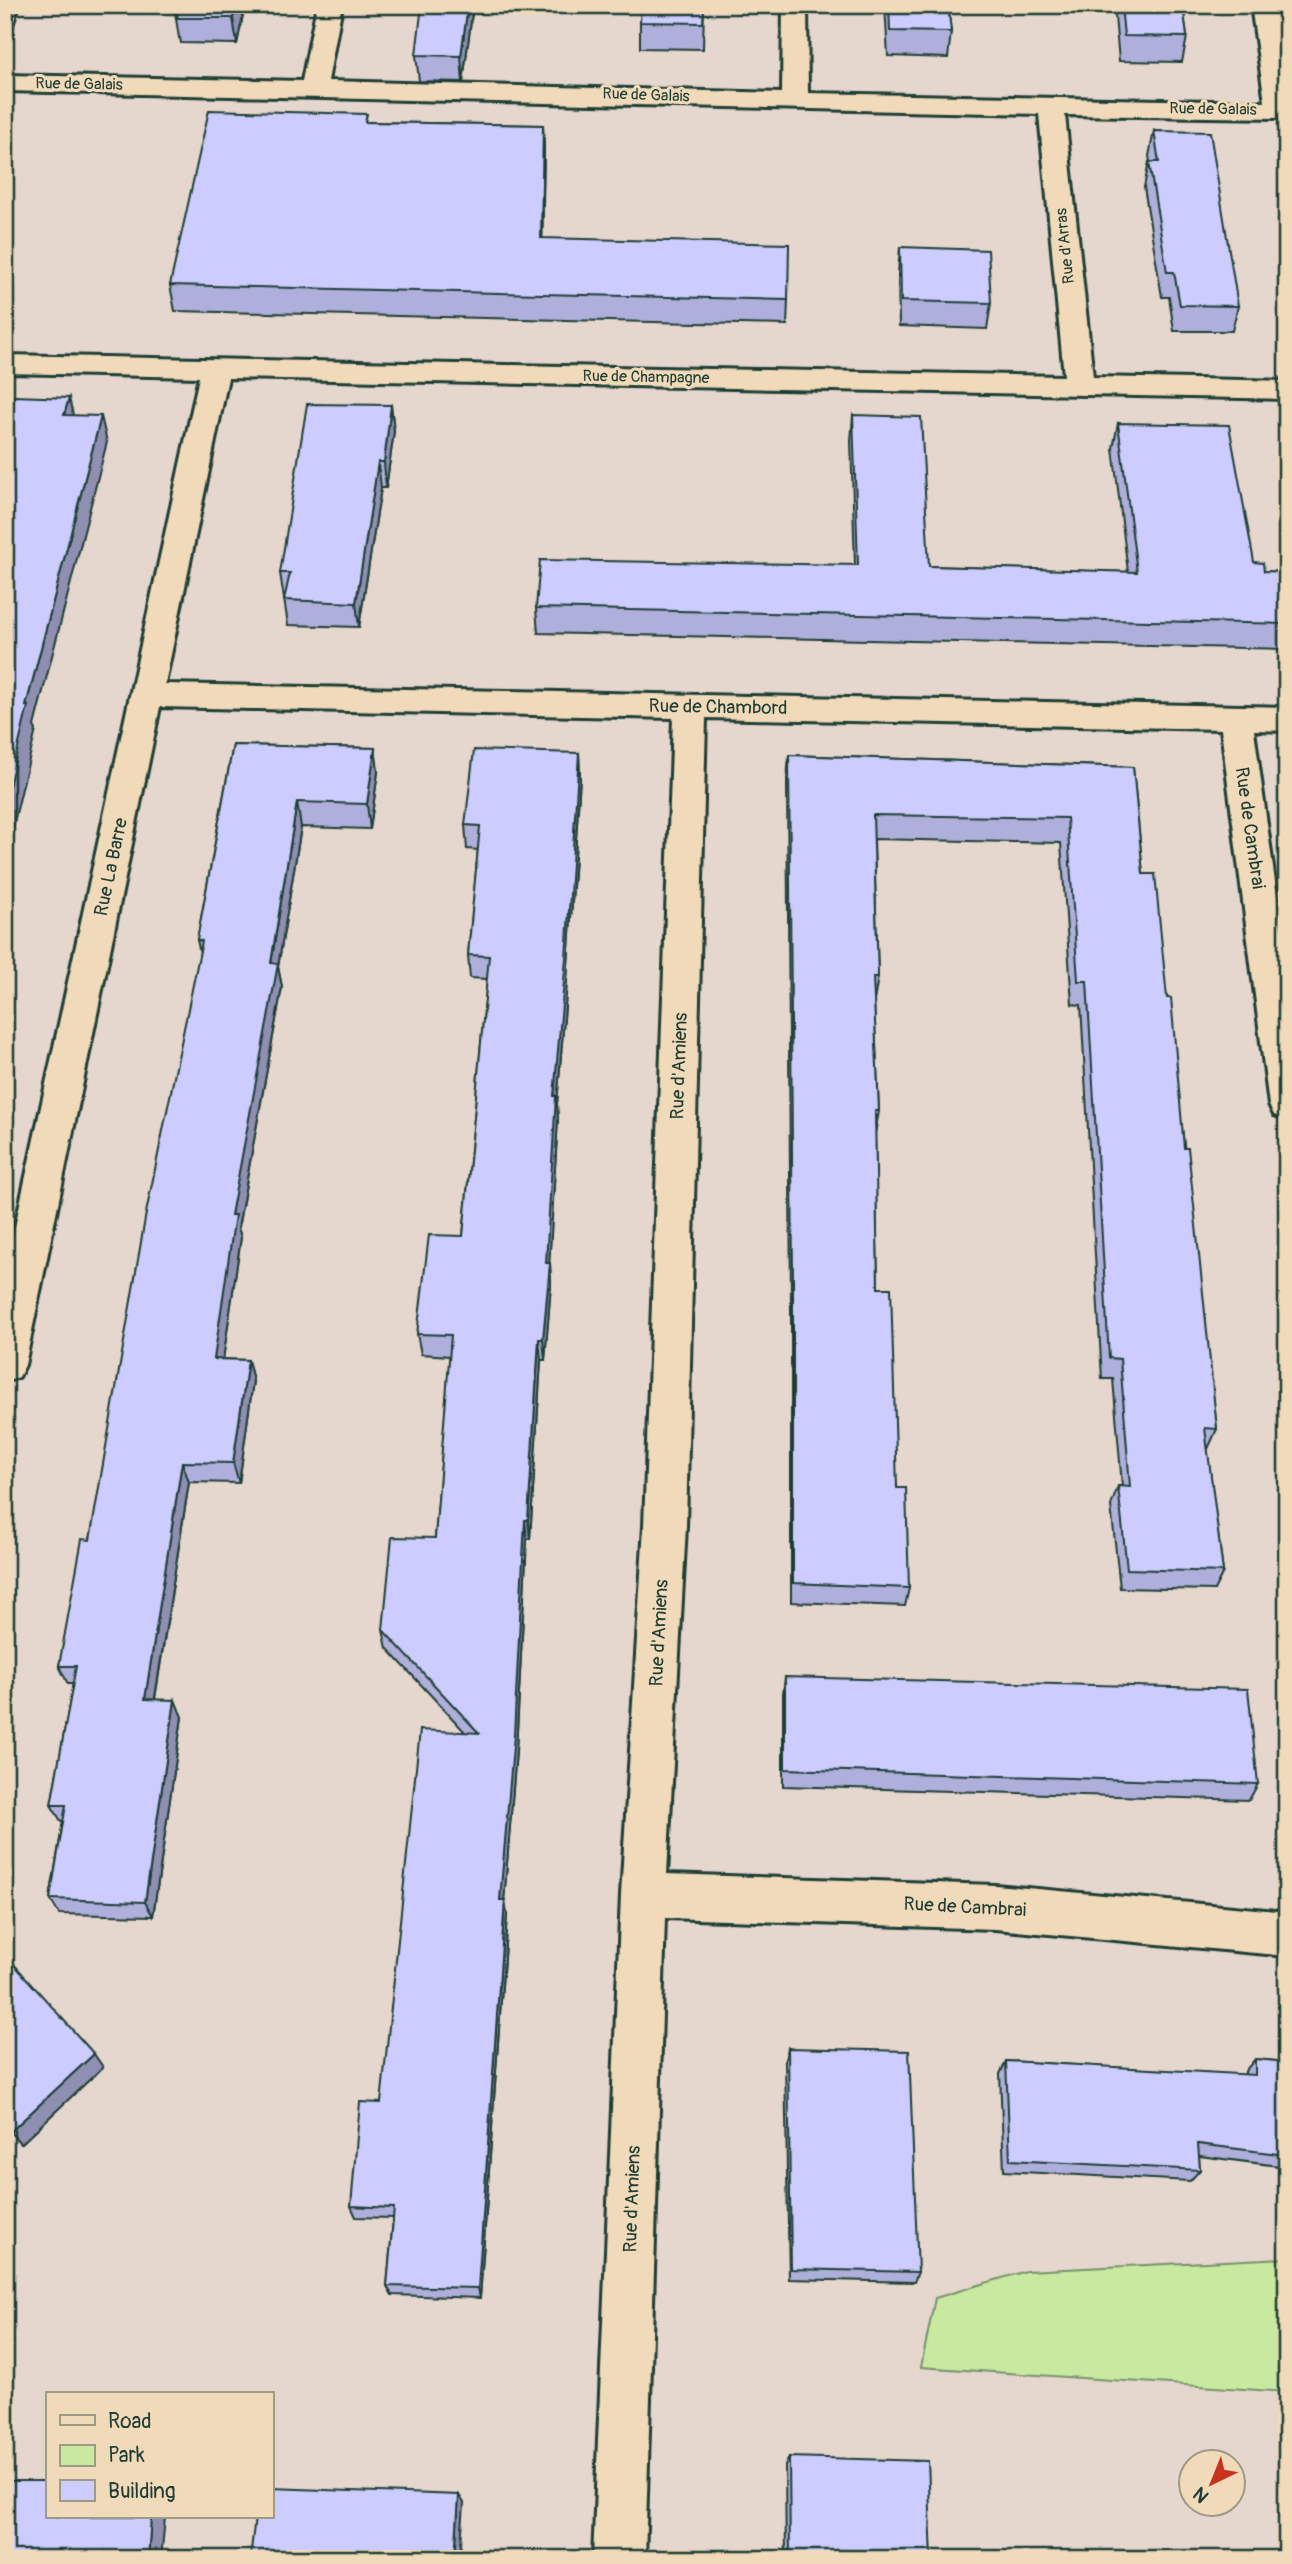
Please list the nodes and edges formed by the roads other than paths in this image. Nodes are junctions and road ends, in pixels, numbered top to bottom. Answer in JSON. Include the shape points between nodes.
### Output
{"nodes":[{"id":1,"x":330,"y":5,"type":"edge"},
{"id":2,"x":795,"y":5,"type":"edge"},
{"id":3,"x":1263,"y":5,"type":"edge"},
{"id":4,"x":5,"y":83,"type":"edge"},
{"id":5,"x":313,"y":89,"type":"junction"},
{"id":6,"x":795,"y":99,"type":"junction"},
{"id":7,"x":1051,"y":107,"type":"junction"},
{"id":8,"x":1283,"y":110,"type":"edge"},
{"id":9,"x":5,"y":364,"type":"edge"},
{"id":10,"x":215,"y":369,"type":"junction"},
{"id":11,"x":1079,"y":385,"type":"junction"},
{"id":12,"x":1287,"y":390,"type":"edge"},
{"id":13,"x":148,"y":695,"type":"junction"},
{"id":14,"x":690,"y":706,"type":"junction"},
{"id":15,"x":1236,"y":717,"type":"junction"},
{"id":16,"x":1287,"y":719,"type":"edge"},
{"id":17,"x":1287,"y":1105,"type":"edge"},
{"id":18,"x":5,"y":1366,"type":"edge"},
{"id":19,"x":643,"y":1895,"type":"junction"},
{"id":20,"x":1287,"y":1934,"type":"edge"},
{"id":21,"x":618,"y":2559,"type":"edge"}],
"edges":[{"from":1,"to":5,"type":"street"},
{"from":2,"to":6,"type":"street"},
{"from":3,"to":8,"type":"street"},
{"from":4,"to":5,"type":"street","name":"Rue de Galais"},
{"from":5,"to":6,"type":"street","name":"Rue de Galais"},
{"from":6,"to":7,"type":"street","name":"Rue de Galais"},
{"from":7,"to":8,"type":"street","name":"Rue de Galais"},
{"from":7,"to":11,"type":"street","name":"Rue d'Arras"},
{"from":9,"to":10,"type":"street","name":"Rue de Champagne"},
{"from":10,"to":11,"type":"street","name":"Rue de Champagne"},
{"from":10,"to":13,"type":"street","name":"Rue La Barre"},
{"from":11,"to":12,"type":"street","name":"Rue de Champagne"},
{"from":13,"to":14,"type":"street","name":"Rue de Chambord"},
{"from":13,"to":18,"type":"street","name":"Rue La Barre"},
{"from":14,"to":15,"type":"street","name":"Rue de Chambord"},
{"from":14,"to":19,"type":"street","name":"Rue d'Amiens","via":[[665,1526]]},
{"from":15,"to":16,"type":"street","name":"Rue de Chambord"},
{"from":15,"to":17,"type":"street","name":"Rue de Cambrai"},
{"from":19,"to":20,"type":"street","name":"Rue de Cambrai","via":[[995,1907]]},
{"from":19,"to":21,"type":"street","name":"Rue d'Amiens"}]}
